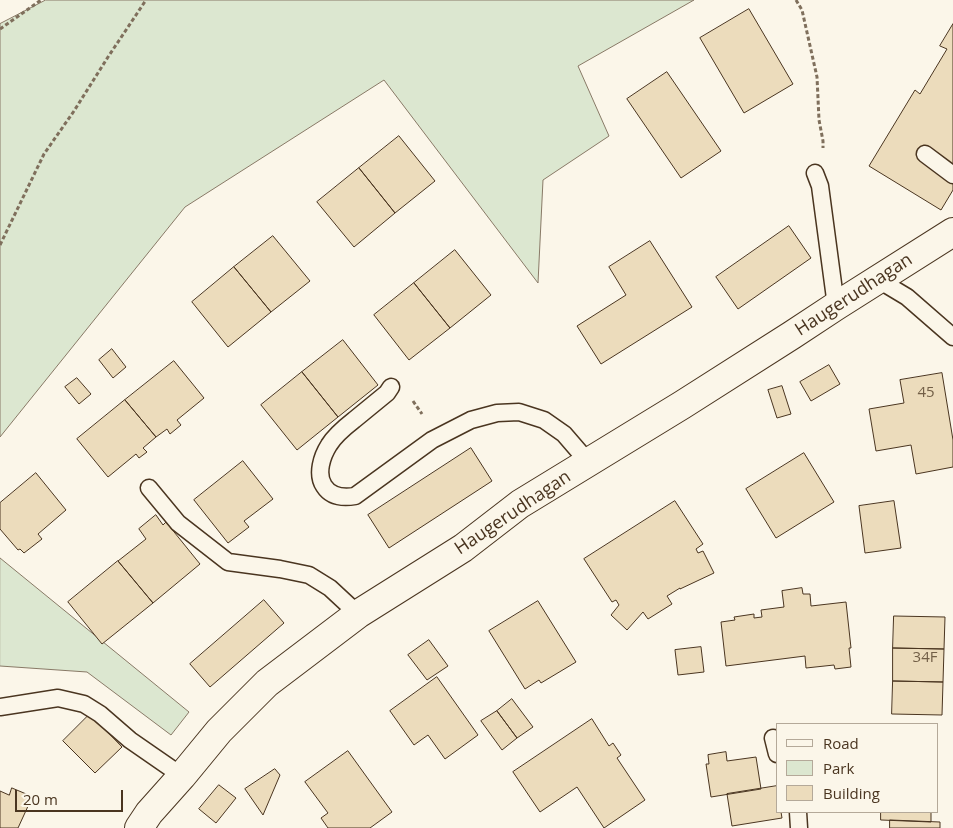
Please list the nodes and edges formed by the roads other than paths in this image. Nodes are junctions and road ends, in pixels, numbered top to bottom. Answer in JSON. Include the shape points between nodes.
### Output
{"nodes":[{"id":1,"x":925,"y":154,"type":"dead end"},
{"id":2,"x":815,"y":173,"type":"road end"},
{"id":3,"x":953,"y":175,"type":"edge"},
{"id":4,"x":953,"y":232,"type":"edge"},
{"id":5,"x":877,"y":279,"type":"junction"},
{"id":6,"x":836,"y":306,"type":"junction"},
{"id":7,"x":953,"y":337,"type":"edge"},
{"id":8,"x":391,"y":387,"type":"dead end"},
{"id":9,"x":588,"y":463,"type":"junction"},
{"id":10,"x":149,"y":488,"type":"dead end"},
{"id":11,"x":358,"y":614,"type":"junction"},
{"id":12,"x":0,"y":707,"type":"edge"},
{"id":13,"x":182,"y":776,"type":"junction"},
{"id":14,"x":798,"y":813,"type":"edge"},
{"id":15,"x":139,"y":828,"type":"edge"},
{"id":16,"x":799,"y":828,"type":"edge"}],
"edges":[{"from":1,"to":3,"type":"lane"},
{"from":2,"to":6,"type":"lane","via":[[820,186]]},
{"from":4,"to":5,"type":"street","name":"Haugerudhagan"},
{"from":5,"to":6,"type":"street","name":"Haugerudhagan"},
{"from":5,"to":7,"type":"lane","via":[[907,297]]},
{"from":6,"to":9,"type":"street","name":"Haugerudhagan"},
{"from":8,"to":9,"type":"lane","via":[[329,445],[320,472],[324,487],[330,493],[355,496],[432,440],[471,420],[497,413],[519,412],[544,420],[564,434]]},
{"from":9,"to":11,"type":"street","name":"Haugerudhagan","via":[[520,504],[463,548]]},
{"from":10,"to":11,"type":"lane","via":[[178,523],[228,562],[309,576],[330,588]]},
{"from":11,"to":13,"type":"street","name":"Haugerudhagan","via":[[267,683]]},
{"from":12,"to":13,"type":"lane","via":[[58,698],[84,704]]},
{"from":13,"to":15,"type":"street","name":"Haugerudhagan"},
{"from":14,"to":16,"type":"lane"}]}
